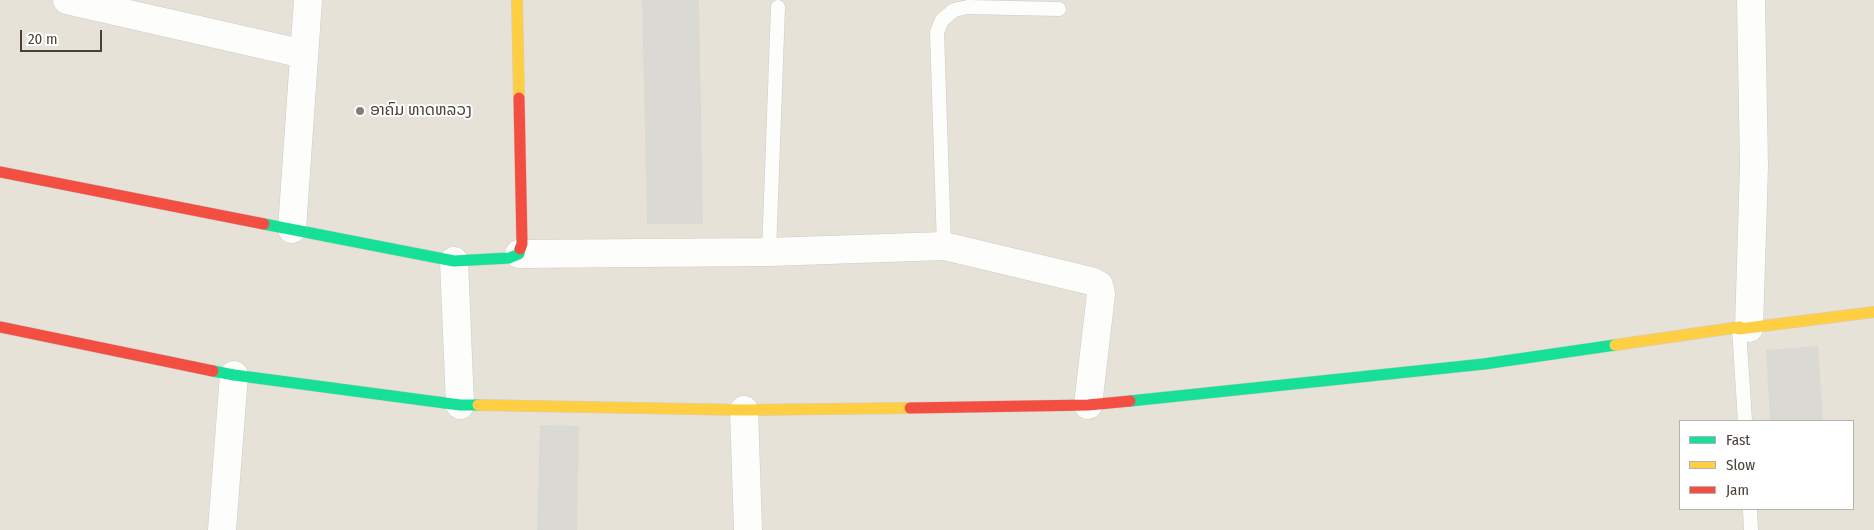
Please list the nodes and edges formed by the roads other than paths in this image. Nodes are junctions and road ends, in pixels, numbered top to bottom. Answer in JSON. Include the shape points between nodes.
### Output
{"nodes":[{"id":1,"x":67,"y":0,"type":"edge"},
{"id":2,"x":308,"y":0,"type":"edge"},
{"id":3,"x":517,"y":0,"type":"edge"},
{"id":4,"x":1751,"y":0,"type":"edge"},
{"id":5,"x":778,"y":7,"type":"dead end"},
{"id":6,"x":1059,"y":9,"type":"dead end"},
{"id":7,"x":304,"y":54,"type":"junction"},
{"id":8,"x":0,"y":172,"type":"edge"},
{"id":9,"x":292,"y":229,"type":"junction"},
{"id":10,"x":944,"y":246,"type":"junction"},
{"id":11,"x":769,"y":252,"type":"junction"},
{"id":12,"x":519,"y":254,"type":"junction"},
{"id":13,"x":454,"y":261,"type":"junction"},
{"id":14,"x":1874,"y":312,"type":"edge"},
{"id":15,"x":0,"y":327,"type":"edge"},
{"id":16,"x":1744,"y":329,"type":"junction"},
{"id":17,"x":234,"y":375,"type":"junction"},
{"id":18,"x":460,"y":405,"type":"junction"},
{"id":19,"x":1088,"y":405,"type":"junction"},
{"id":20,"x":744,"y":410,"type":"junction"},
{"id":21,"x":1745,"y":420,"type":"edge"},
{"id":22,"x":1750,"y":510,"type":"edge"},
{"id":23,"x":222,"y":530,"type":"edge"},
{"id":24,"x":748,"y":530,"type":"edge"},
{"id":25,"x":1751,"y":530,"type":"edge"}],
"edges":[{"from":1,"to":7,"type":"street"},
{"from":2,"to":7,"type":"street"},
{"from":3,"to":12,"type":"street","via":[[522,244]]},
{"from":4,"to":16,"type":"street","via":[[1754,166]]},
{"from":5,"to":11,"type":"lane"},
{"from":6,"to":10,"type":"lane","via":[[968,7],[954,10],[942,20],[937,32]]},
{"from":7,"to":9,"type":"street"},
{"from":8,"to":9,"type":"street"},
{"from":9,"to":13,"type":"street"},
{"from":10,"to":11,"type":"street"},
{"from":10,"to":19,"type":"street","via":[[1099,285]]},
{"from":11,"to":12,"type":"street"},
{"from":12,"to":13,"type":"street","via":[[509,258]]},
{"from":13,"to":18,"type":"street"},
{"from":14,"to":16,"type":"street"},
{"from":15,"to":17,"type":"street"},
{"from":16,"to":19,"type":"street","via":[[1740,327],[1484,364]]},
{"from":16,"to":21,"type":"lane"},
{"from":17,"to":18,"type":"street"},
{"from":17,"to":23,"type":"street"},
{"from":18,"to":20,"type":"street"},
{"from":19,"to":20,"type":"street"},
{"from":20,"to":24,"type":"street"},
{"from":22,"to":25,"type":"lane"}]}
